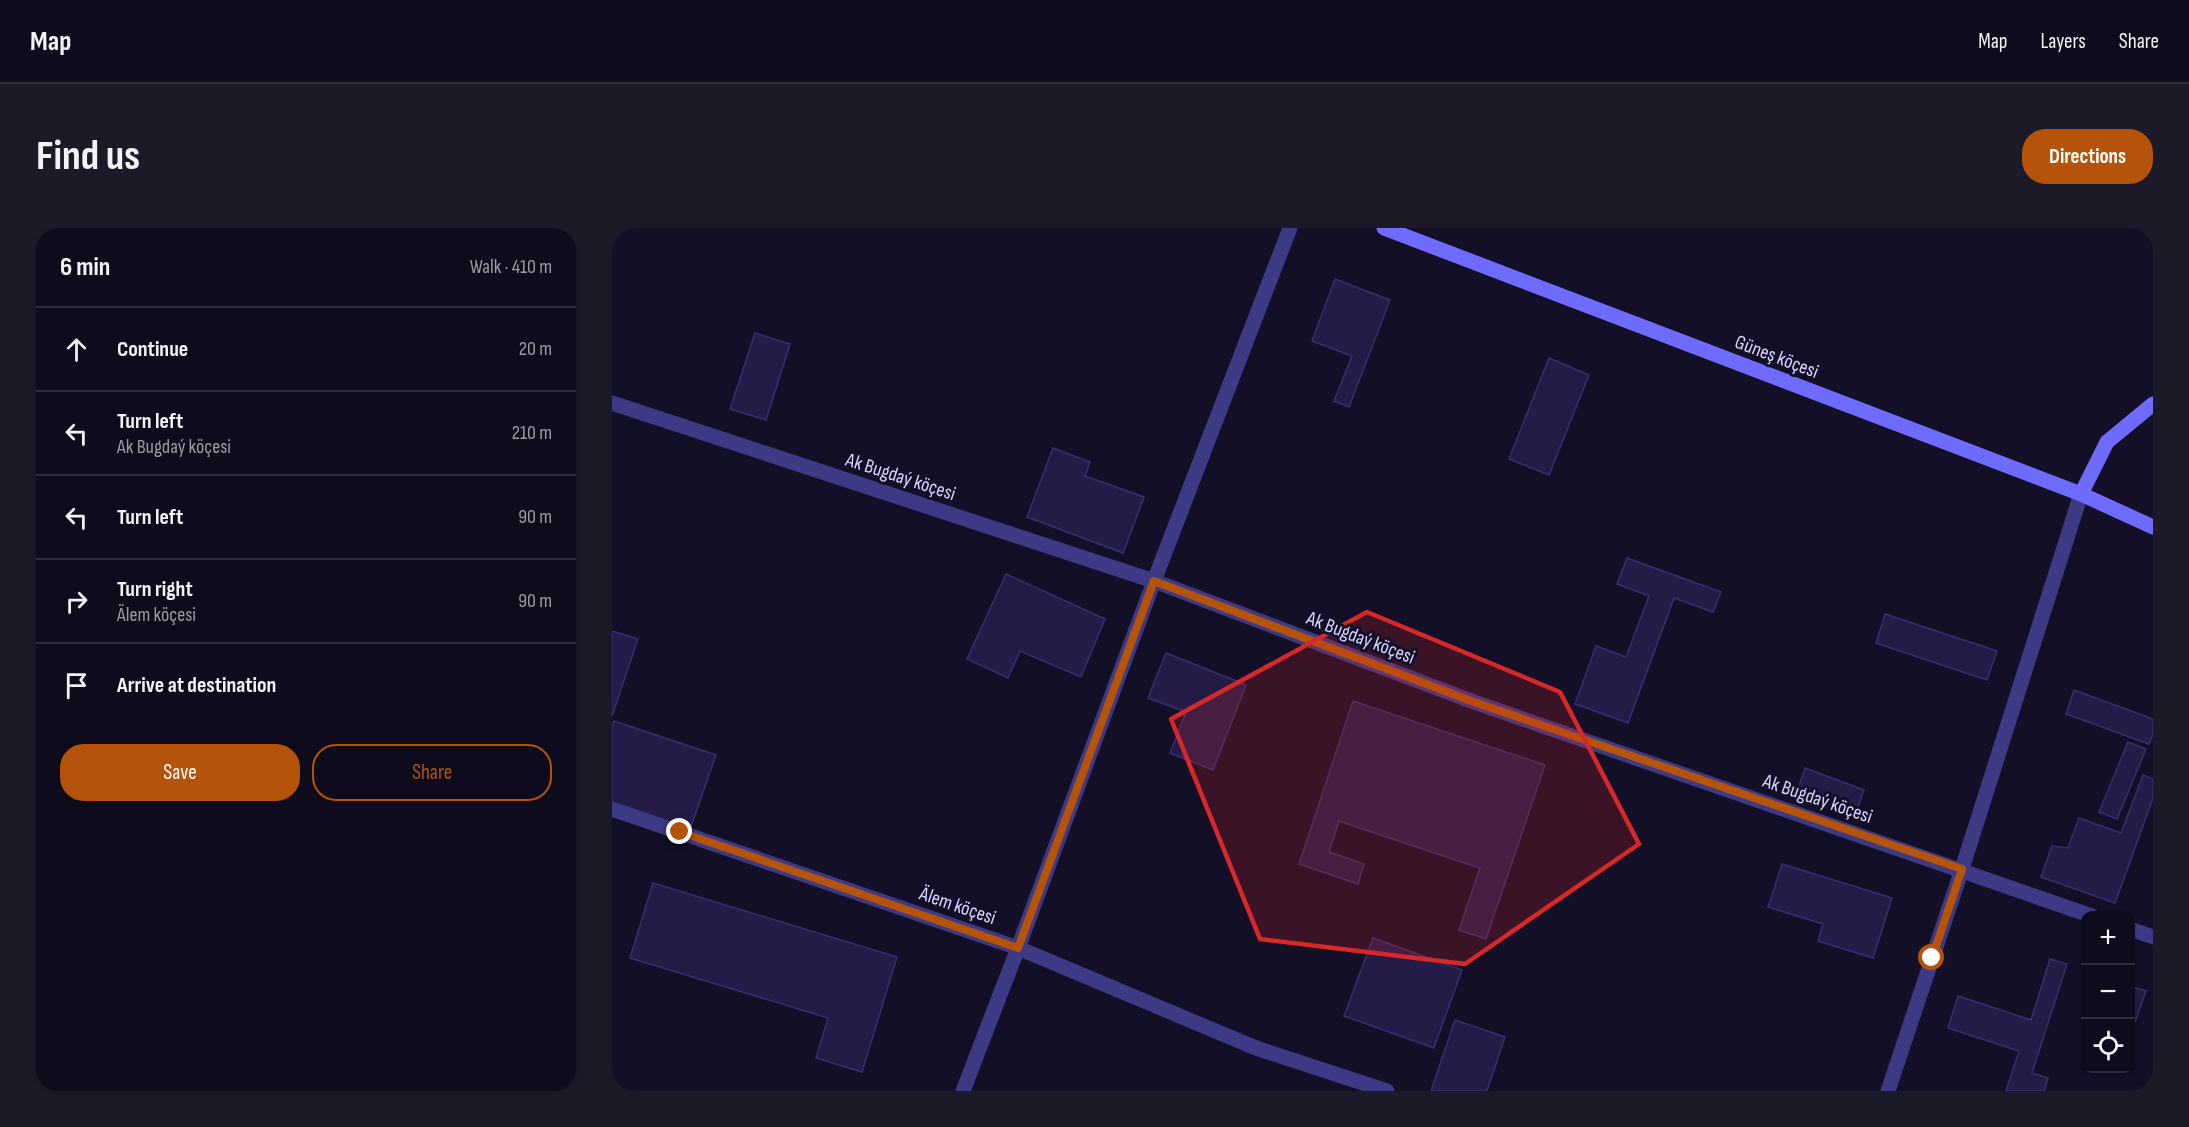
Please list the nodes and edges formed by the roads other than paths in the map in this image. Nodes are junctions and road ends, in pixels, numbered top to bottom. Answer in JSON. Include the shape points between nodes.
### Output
{"nodes":[{"id":1,"x":1290,"y":228,"type":"edge"},
{"id":2,"x":1384,"y":228,"type":"edge"},
{"id":3,"x":612,"y":403,"type":"edge"},
{"id":4,"x":2153,"y":404,"type":"edge"},
{"id":5,"x":2081,"y":494,"type":"junction"},
{"id":6,"x":2153,"y":527,"type":"edge"},
{"id":7,"x":1154,"y":581,"type":"junction"},
{"id":8,"x":612,"y":809,"type":"edge"},
{"id":9,"x":1962,"y":869,"type":"junction"},
{"id":10,"x":2081,"y":911,"type":"edge"},
{"id":11,"x":2135,"y":931,"type":"edge"},
{"id":12,"x":2153,"y":937,"type":"edge"},
{"id":13,"x":1018,"y":948,"type":"junction"},
{"id":14,"x":963,"y":1091,"type":"edge"},
{"id":15,"x":1387,"y":1091,"type":"edge"},
{"id":16,"x":1888,"y":1091,"type":"edge"}],
"edges":[{"from":1,"to":7,"type":"street"},
{"from":2,"to":5,"type":"street","name":"Güneş köçesi"},
{"from":3,"to":7,"type":"street","name":"Ak Bugdaý köçesi"},
{"from":4,"to":5,"type":"street","via":[[2107,442]]},
{"from":5,"to":6,"type":"street","name":"Güneş köçesi"},
{"from":5,"to":9,"type":"street"},
{"from":7,"to":9,"type":"street","name":"Ak Bugdaý köçesi","via":[[1474,702]]},
{"from":7,"to":13,"type":"street"},
{"from":8,"to":13,"type":"street","name":"Älem köçesi"},
{"from":9,"to":10,"type":"street","name":"Ak Bugdaý köçesi"},
{"from":9,"to":16,"type":"street"},
{"from":11,"to":12,"type":"street"},
{"from":13,"to":14,"type":"street"},
{"from":13,"to":15,"type":"street","name":"Älem köçesi","via":[[1256,1048]]}]}
